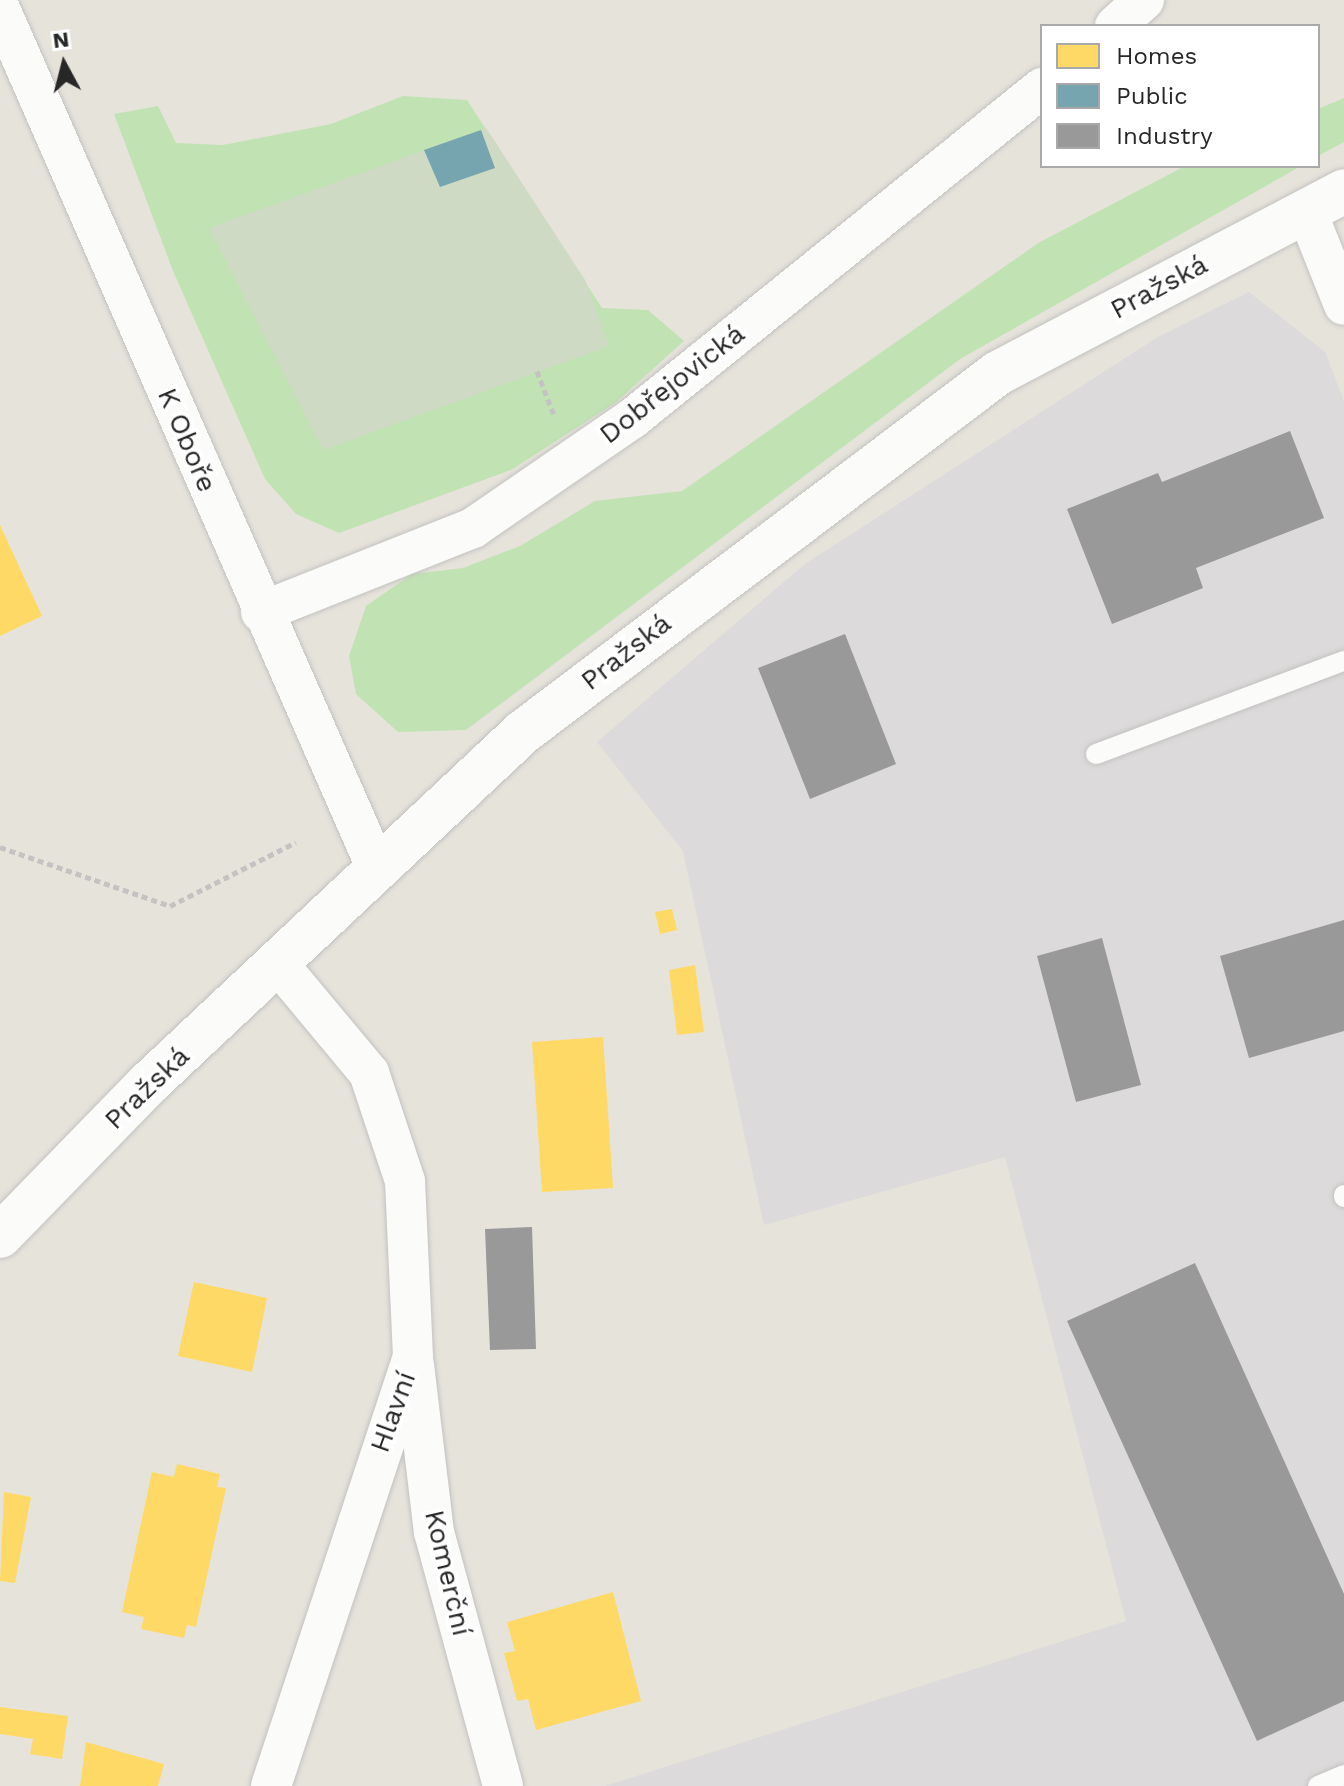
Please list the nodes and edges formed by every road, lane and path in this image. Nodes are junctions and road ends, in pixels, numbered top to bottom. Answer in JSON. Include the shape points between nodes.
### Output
{"nodes":[{"id":1,"x":1144,"y":0,"type":"edge"},
{"id":2,"x":0,"y":9,"type":"edge"},
{"id":3,"x":1117,"y":24,"type":"edge"},
{"id":4,"x":1040,"y":90,"type":"edge"},
{"id":5,"x":1344,"y":191,"type":"edge"},
{"id":6,"x":1306,"y":210,"type":"junction"},
{"id":7,"x":1344,"y":305,"type":"edge"},
{"id":8,"x":537,"y":371,"type":"dead end"},
{"id":9,"x":560,"y":430,"type":"dead end"},
{"id":10,"x":261,"y":612,"type":"junction"},
{"id":11,"x":1344,"y":661,"type":"edge"},
{"id":12,"x":1096,"y":754,"type":"dead end"},
{"id":13,"x":296,"y":842,"type":"dead end"},
{"id":14,"x":0,"y":847,"type":"edge"},
{"id":15,"x":377,"y":869,"type":"junction"},
{"id":16,"x":279,"y":965,"type":"junction"},
{"id":17,"x":0,"y":1236,"type":"edge"},
{"id":18,"x":413,"y":1357,"type":"junction"},
{"id":19,"x":1344,"y":1775,"type":"edge"},
{"id":20,"x":271,"y":1786,"type":"edge"},
{"id":21,"x":503,"y":1786,"type":"edge"},
{"id":22,"x":1318,"y":1786,"type":"edge"}],
"edges":[{"from":1,"to":3,"type":"street"},
{"from":2,"to":10,"type":"street","name":"K Oboře"},
{"from":4,"to":10,"type":"street","name":"Dobřejovická","via":[[633,418],[473,528]]},
{"from":5,"to":6,"type":"main road","name":"Pražská"},
{"from":6,"to":7,"type":"street"},
{"from":6,"to":15,"type":"main road","name":"Pražská","via":[[998,373],[523,732]]},
{"from":8,"to":9,"type":"path"},
{"from":10,"to":15,"type":"street","name":"K Oboře"},
{"from":11,"to":12,"type":"lane"},
{"from":13,"to":14,"type":"path","via":[[170,906]]},
{"from":15,"to":16,"type":"main road","name":"Pražská"},
{"from":16,"to":17,"type":"main road","name":"Pražská","via":[[150,1082]]},
{"from":16,"to":18,"type":"street","name":"Hlavní","via":[[369,1073],[405,1181]]},
{"from":18,"to":20,"type":"street","name":"Hlavní"},
{"from":18,"to":21,"type":"street","name":"Komerční","via":[[434,1532]]},
{"from":19,"to":22,"type":"lane"}]}
